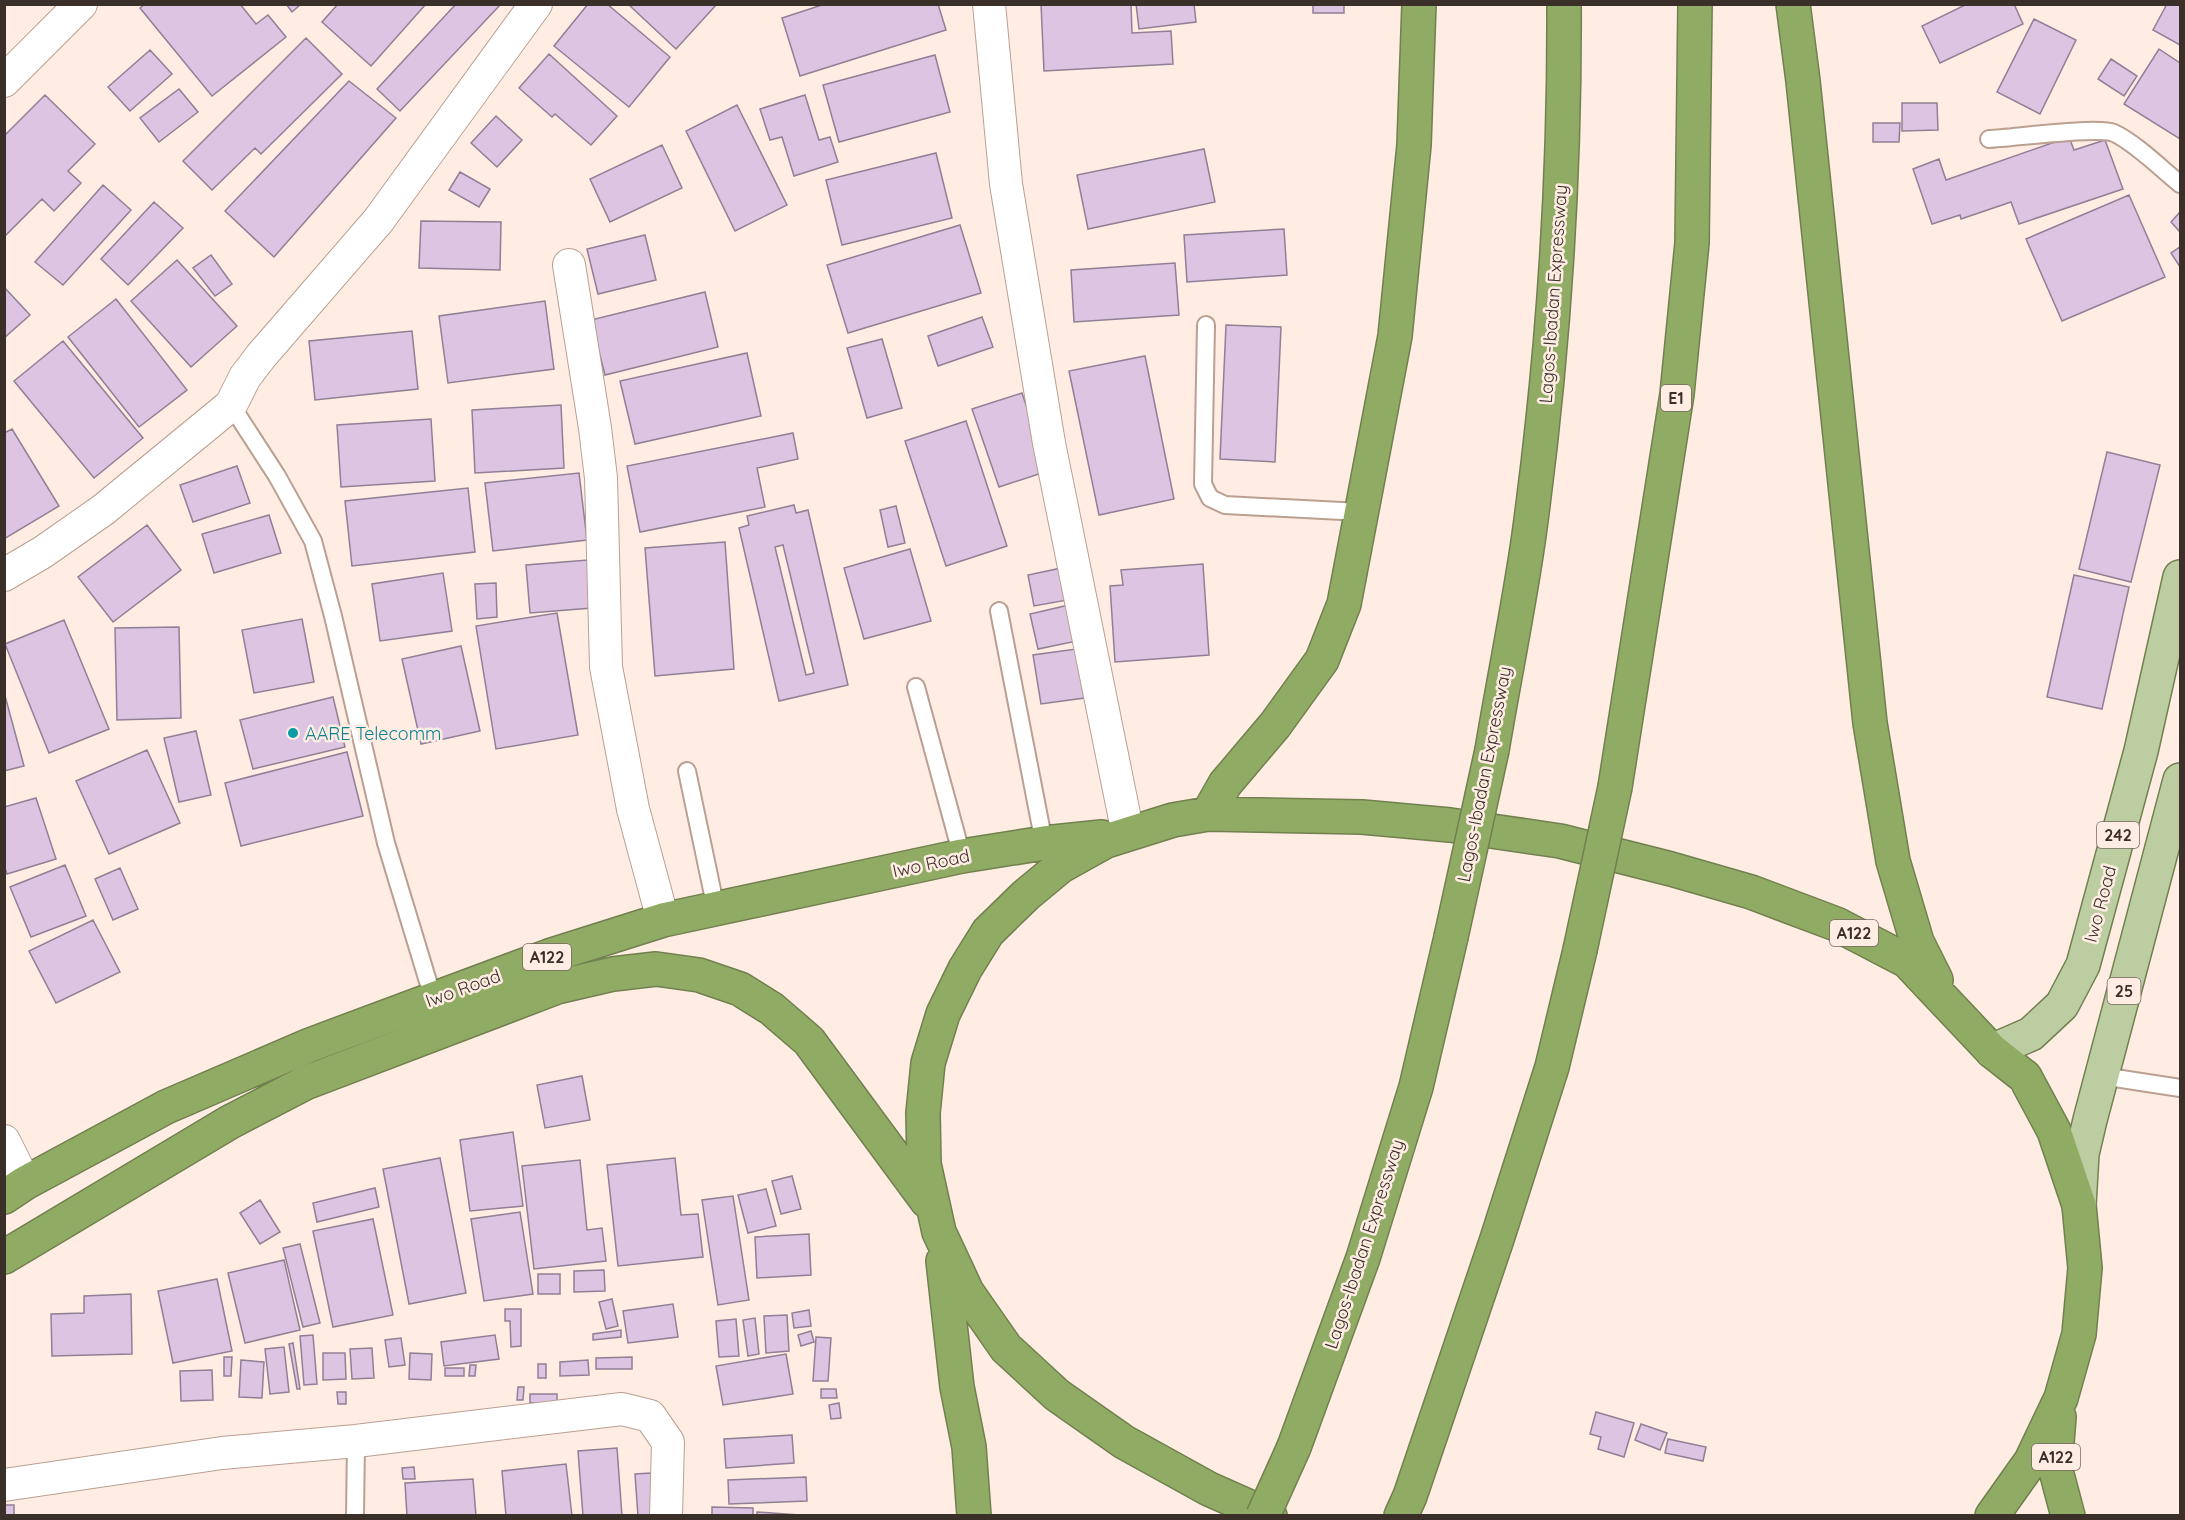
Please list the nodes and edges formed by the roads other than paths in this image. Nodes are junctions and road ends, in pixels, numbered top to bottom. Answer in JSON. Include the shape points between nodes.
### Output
{"nodes":[{"id":1,"x":81,"y":4,"type":"edge"},
{"id":2,"x":536,"y":4,"type":"edge"},
{"id":3,"x":989,"y":4,"type":"edge"},
{"id":4,"x":1419,"y":4,"type":"edge"},
{"id":5,"x":1564,"y":4,"type":"edge"},
{"id":6,"x":1695,"y":4,"type":"edge"},
{"id":7,"x":1793,"y":4,"type":"edge"},
{"id":8,"x":4,"y":81,"type":"edge"},
{"id":9,"x":1989,"y":139,"type":"dead end"},
{"id":10,"x":2181,"y":184,"type":"edge"},
{"id":11,"x":569,"y":265,"type":"dead end"},
{"id":12,"x":1206,"y":325,"type":"dead end"},
{"id":13,"x":231,"y":405,"type":"junction"},
{"id":14,"x":1361,"y":512,"type":"junction"},
{"id":15,"x":4,"y":575,"type":"edge"},
{"id":16,"x":2181,"y":577,"type":"edge"},
{"id":17,"x":999,"y":611,"type":"dead end"},
{"id":18,"x":916,"y":687,"type":"dead end"},
{"id":19,"x":687,"y":771,"type":"dead end"},
{"id":20,"x":2181,"y":780,"type":"edge"},
{"id":21,"x":1208,"y":814,"type":"junction"},
{"id":22,"x":1128,"y":834,"type":"junction"},
{"id":23,"x":1044,"y":843,"type":"junction"},
{"id":24,"x":2172,"y":848,"type":"edge"},
{"id":25,"x":962,"y":856,"type":"junction"},
{"id":26,"x":716,"y":909,"type":"junction"},
{"id":27,"x":663,"y":920,"type":"junction"},
{"id":28,"x":433,"y":998,"type":"junction"},
{"id":29,"x":1946,"y":1001,"type":"junction"},
{"id":30,"x":1992,"y":1051,"type":"junction"},
{"id":31,"x":2102,"y":1076,"type":"junction"},
{"id":32,"x":2181,"y":1088,"type":"edge"},
{"id":33,"x":4,"y":1141,"type":"edge"},
{"id":34,"x":15,"y":1190,"type":"edge"},
{"id":35,"x":2079,"y":1204,"type":"junction"},
{"id":36,"x":937,"y":1221,"type":"junction"},
{"id":37,"x":4,"y":1257,"type":"edge"},
{"id":38,"x":2061,"y":1398,"type":"junction"},
{"id":39,"x":356,"y":1441,"type":"junction"},
{"id":40,"x":4,"y":1485,"type":"edge"},
{"id":41,"x":1406,"y":1506,"type":"edge"},
{"id":42,"x":355,"y":1515,"type":"edge"},
{"id":43,"x":666,"y":1515,"type":"edge"},
{"id":44,"x":974,"y":1515,"type":"edge"},
{"id":45,"x":1263,"y":1515,"type":"edge"},
{"id":46,"x":1270,"y":1515,"type":"edge"},
{"id":47,"x":1992,"y":1515,"type":"edge"},
{"id":48,"x":2068,"y":1515,"type":"edge"}],
"edges":[{"from":1,"to":8,"type":"street"},
{"from":2,"to":13,"type":"street","via":[[378,221],[245,377]]},
{"from":3,"to":22,"type":"street","via":[[1006,184],[1049,443]]},
{"from":4,"to":14,"type":"highway","via":[[1414,145],[1395,336]]},
{"from":5,"to":45,"type":"highway","name":"Lagos-Ibadan Expressway","bridge":true,"via":[[1565,103],[1543,426],[1492,750],[1416,1087],[1362,1258],[1294,1447]]},
{"from":6,"to":41,"type":"highway","number":"E1","bridge":true,"via":[[1692,243],[1678,383],[1615,788],[1552,1067]]},
{"from":7,"to":29,"type":"highway","via":[[1870,723],[1893,861],[1917,942]]},
{"from":9,"to":10,"type":"lane","via":[[2113,133]]},
{"from":11,"to":27,"type":"street","via":[[601,478],[606,667],[633,809]]},
{"from":12,"to":14,"type":"lane","via":[[1203,484],[1210,498],[1225,505]]},
{"from":13,"to":15,"type":"street","via":[[103,510]]},
{"from":13,"to":28,"type":"lane","via":[[313,541],[386,843]]},
{"from":14,"to":21,"type":"highway","via":[[1344,604],[1322,660],[1225,784]]},
{"from":16,"to":30,"type":"main road","name":"Iwo Road","number":"242","via":[[2141,751],[2084,965],[2062,1005],[2031,1034]]},
{"from":17,"to":23,"type":"lane"},
{"from":18,"to":25,"type":"lane"},
{"from":19,"to":26,"type":"lane"},
{"from":20,"to":24,"type":"main road","number":"25"},
{"from":21,"to":22,"type":"highway","number":"A122"},
{"from":21,"to":29,"type":"highway","number":"A122","via":[[1362,817],[1450,825],[1560,841],[1671,869],[1751,892],[1836,924],[1907,961]]},
{"from":22,"to":23,"type":"highway","name":"Iwo Road","number":"A122"},
{"from":22,"to":36,"type":"highway","number":"A122","via":[[1106,841],[1061,866],[1026,895],[988,932],[942,1014],[928,1063],[923,1113],[924,1164]]},
{"from":23,"to":25,"type":"highway","name":"Iwo Road","number":"A122"},
{"from":24,"to":31,"type":"main road","number":"25"},
{"from":25,"to":26,"type":"highway","name":"Iwo Road","number":"A122"},
{"from":26,"to":27,"type":"highway","name":"Iwo Road","number":"A122"},
{"from":27,"to":28,"type":"highway","name":"Iwo Road","number":"A122"},
{"from":28,"to":34,"type":"highway","name":"Iwo Road","number":"A122","via":[[166,1107]]},
{"from":29,"to":30,"type":"highway","number":"A122"},
{"from":30,"to":35,"type":"highway","number":"A122","via":[[2025,1077],[2054,1131]]},
{"from":31,"to":32,"type":"lane"},
{"from":31,"to":35,"type":"main road","number":"25","via":[[2082,1154]]},
{"from":33,"to":34,"type":"street"},
{"from":35,"to":38,"type":"highway","number":"A122","via":[[2085,1268],[2079,1334]]},
{"from":36,"to":37,"type":"highway","name":"Iwo Road","number":"A122","via":[[802,1034],[740,989],[699,975],[656,969],[557,987],[305,1083],[230,1122]]},
{"from":36,"to":44,"type":"highway","via":[[957,1387],[969,1447]]},
{"from":36,"to":46,"type":"highway","number":"A122","via":[[967,1292],[1006,1348],[1057,1395],[1124,1442],[1209,1489]]},
{"from":38,"to":47,"type":"highway","number":"A122","via":[[2031,1461]]},
{"from":38,"to":48,"type":"highway","number":"A122","via":[[2055,1467]]},
{"from":39,"to":40,"type":"street","via":[[222,1454]]},
{"from":39,"to":42,"type":"lane"},
{"from":39,"to":43,"type":"street","via":[[622,1409],[650,1416],[668,1442]]}]}
